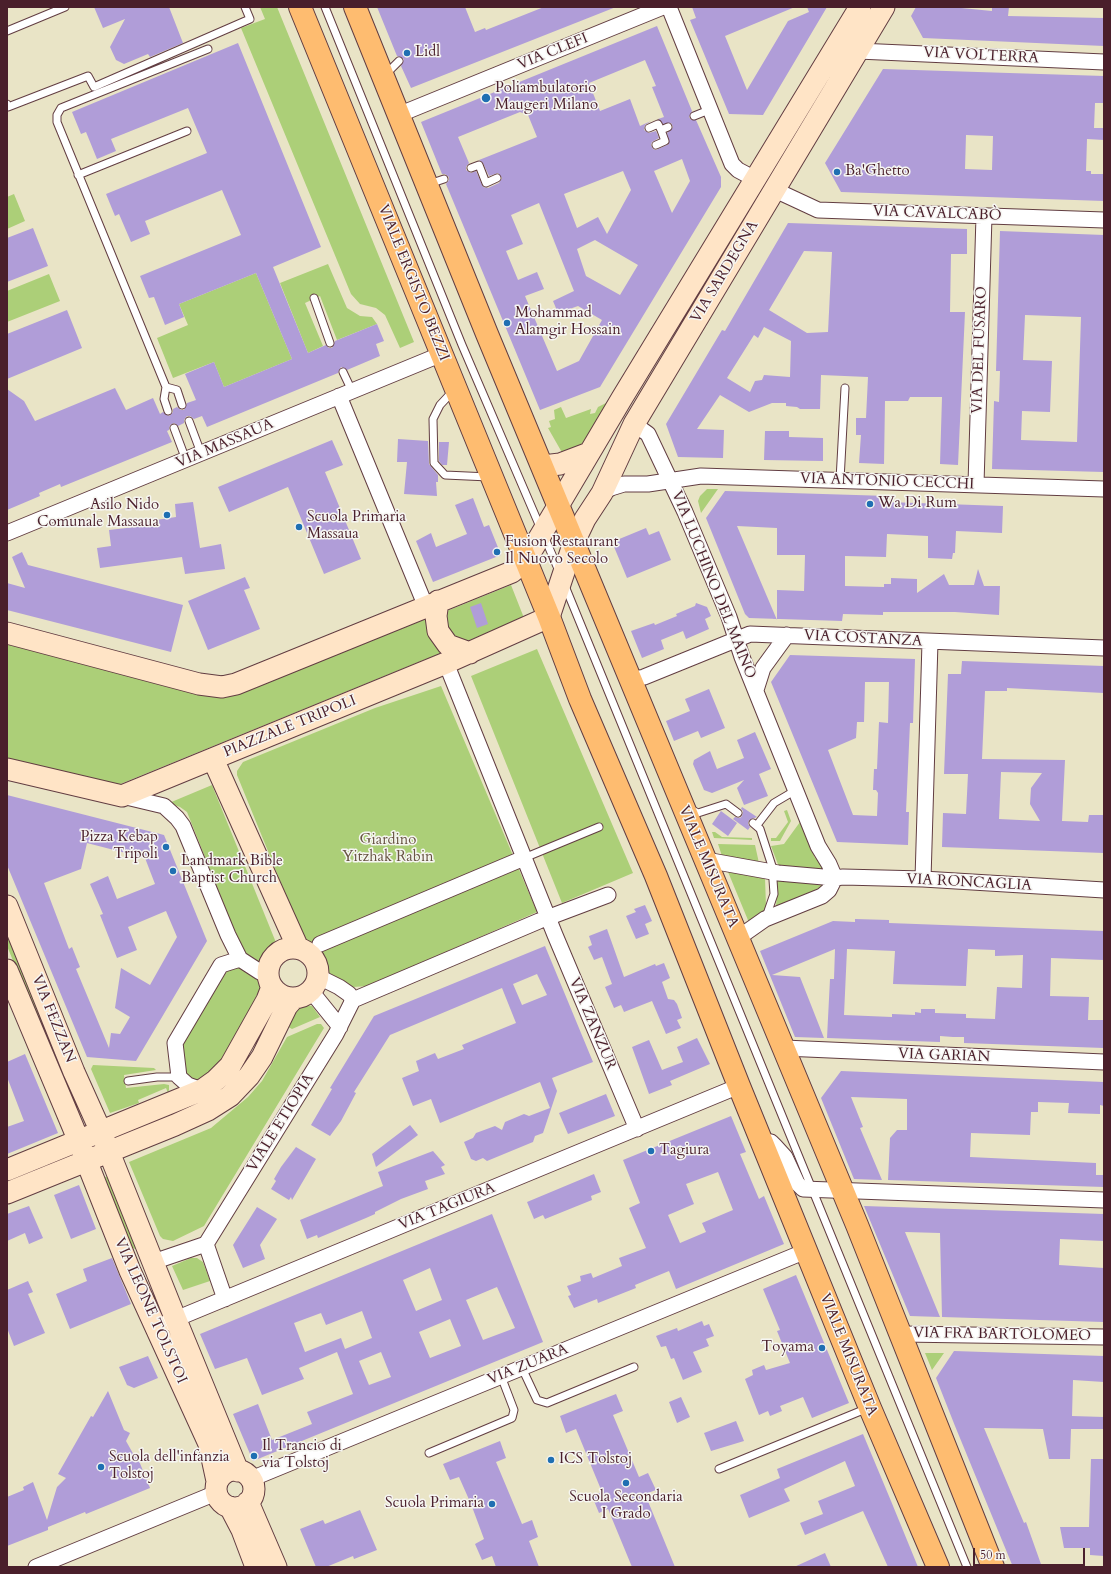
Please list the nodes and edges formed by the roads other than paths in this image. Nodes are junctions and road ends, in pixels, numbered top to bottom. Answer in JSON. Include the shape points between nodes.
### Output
{"nodes":[{"id":1,"x":65,"y":7,"type":"edge"},
{"id":2,"x":245,"y":7,"type":"edge"},
{"id":3,"x":300,"y":7,"type":"edge"},
{"id":4,"x":325,"y":7,"type":"edge"},
{"id":5,"x":355,"y":7,"type":"edge"},
{"id":6,"x":663,"y":7,"type":"edge"},
{"id":7,"x":669,"y":7,"type":"edge"},
{"id":8,"x":860,"y":7,"type":"edge"},
{"id":9,"x":884,"y":7,"type":"edge"},
{"id":10,"x":7,"y":31,"type":"edge"},
{"id":11,"x":838,"y":44,"type":"junction"},
{"id":12,"x":208,"y":49,"type":"dead end"},
{"id":13,"x":858,"y":51,"type":"junction"},
{"id":14,"x":399,"y":61,"type":"dead end"},
{"id":15,"x":1104,"y":62,"type":"edge"},
{"id":16,"x":382,"y":77,"type":"junction"},
{"id":17,"x":7,"y":104,"type":"edge"},
{"id":18,"x":710,"y":110,"type":"junction"},
{"id":19,"x":398,"y":115,"type":"junction"},
{"id":20,"x":694,"y":116,"type":"dead end"},
{"id":21,"x":649,"y":128,"type":"dead end"},
{"id":22,"x":187,"y":131,"type":"dead end"},
{"id":23,"x":656,"y":145,"type":"dead end"},
{"id":24,"x":471,"y":168,"type":"dead end"},
{"id":25,"x":78,"y":175,"type":"junction"},
{"id":26,"x":497,"y":178,"type":"dead end"},
{"id":27,"x":755,"y":178,"type":"junction"},
{"id":28,"x":775,"y":190,"type":"junction"},
{"id":29,"x":984,"y":216,"type":"junction"},
{"id":30,"x":1104,"y":220,"type":"edge"},
{"id":31,"x":314,"y":298,"type":"dead end"},
{"id":32,"x":330,"y":343,"type":"dead end"},
{"id":33,"x":442,"y":354,"type":"junction"},
{"id":34,"x":343,"y":372,"type":"dead end"},
{"id":35,"x":166,"y":387,"type":"junction"},
{"id":36,"x":456,"y":388,"type":"junction"},
{"id":37,"x":845,"y":388,"type":"dead end"},
{"id":38,"x":345,"y":394,"type":"junction"},
{"id":39,"x":182,"y":405,"type":"dead end"},
{"id":40,"x":168,"y":411,"type":"dead end"},
{"id":41,"x":614,"y":412,"type":"junction"},
{"id":42,"x":189,"y":421,"type":"dead end"},
{"id":43,"x":634,"y":424,"type":"junction"},
{"id":44,"x":174,"y":428,"type":"dead end"},
{"id":45,"x":201,"y":453,"type":"junction"},
{"id":46,"x":589,"y":453,"type":"junction"},
{"id":47,"x":186,"y":460,"type":"junction"},
{"id":48,"x":543,"y":466,"type":"junction"},
{"id":49,"x":492,"y":477,"type":"junction"},
{"id":50,"x":670,"y":480,"type":"junction"},
{"id":51,"x":840,"y":480,"type":"junction"},
{"id":52,"x":976,"y":484,"type":"junction"},
{"id":53,"x":1104,"y":489,"type":"edge"},
{"id":54,"x":602,"y":493,"type":"junction"},
{"id":55,"x":559,"y":504,"type":"junction"},
{"id":56,"x":543,"y":532,"type":"junction"},
{"id":57,"x":7,"y":533,"type":"edge"},
{"id":58,"x":574,"y":542,"type":"junction"},
{"id":59,"x":526,"y":560,"type":"junction"},
{"id":60,"x":562,"y":579,"type":"junction"},
{"id":61,"x":432,"y":604,"type":"junction"},
{"id":62,"x":549,"y":617,"type":"junction"},
{"id":63,"x":7,"y":633,"type":"edge"},
{"id":64,"x":787,"y":635,"type":"junction"},
{"id":65,"x":736,"y":640,"type":"junction"},
{"id":66,"x":930,"y":642,"type":"junction"},
{"id":67,"x":1104,"y":648,"type":"edge"},
{"id":68,"x":470,"y":652,"type":"junction"},
{"id":69,"x":446,"y":663,"type":"junction"},
{"id":70,"x":631,"y":680,"type":"junction"},
{"id":71,"x":756,"y":690,"type":"junction"},
{"id":72,"x":213,"y":759,"type":"junction"},
{"id":73,"x":7,"y":769,"type":"edge"},
{"id":74,"x":796,"y":790,"type":"junction"},
{"id":75,"x":122,"y":796,"type":"junction"},
{"id":76,"x":682,"y":803,"type":"junction"},
{"id":77,"x":738,"y":813,"type":"dead end"},
{"id":78,"x":599,"y":827,"type":"dead end"},
{"id":79,"x":524,"y":858,"type":"junction"},
{"id":80,"x":706,"y":860,"type":"junction"},
{"id":81,"x":772,"y":872,"type":"junction"},
{"id":82,"x":835,"y":878,"type":"junction"},
{"id":83,"x":923,"y":880,"type":"junction"},
{"id":84,"x":1104,"y":890,"type":"edge"},
{"id":85,"x":608,"y":895,"type":"dead end"},
{"id":86,"x":7,"y":906,"type":"edge"},
{"id":87,"x":548,"y":918,"type":"junction"},
{"id":88,"x":765,"y":919,"type":"junction"},
{"id":89,"x":738,"y":938,"type":"junction"},
{"id":90,"x":320,"y":944,"type":"dead end"},
{"id":91,"x":298,"y":948,"type":"junction"},
{"id":92,"x":240,"y":959,"type":"junction"},
{"id":93,"x":7,"y":970,"type":"edge"},
{"id":94,"x":270,"y":980,"type":"junction"},
{"id":95,"x":308,"y":989,"type":"junction"},
{"id":96,"x":353,"y":1000,"type":"junction"},
{"id":97,"x":340,"y":1027,"type":"junction"},
{"id":98,"x":784,"y":1048,"type":"junction"},
{"id":99,"x":1104,"y":1062,"type":"edge"},
{"id":100,"x":179,"y":1077,"type":"junction"},
{"id":101,"x":128,"y":1081,"type":"dead end"},
{"id":102,"x":739,"y":1086,"type":"junction"},
{"id":103,"x":202,"y":1090,"type":"junction"},
{"id":104,"x":637,"y":1129,"type":"junction"},
{"id":105,"x":101,"y":1132,"type":"junction"},
{"id":106,"x":78,"y":1141,"type":"junction"},
{"id":107,"x":762,"y":1141,"type":"junction"},
{"id":108,"x":109,"y":1152,"type":"junction"},
{"id":109,"x":86,"y":1160,"type":"junction"},
{"id":110,"x":7,"y":1170,"type":"edge"},
{"id":111,"x":813,"y":1190,"type":"junction"},
{"id":112,"x":843,"y":1191,"type":"junction"},
{"id":113,"x":7,"y":1193,"type":"edge"},
{"id":114,"x":1104,"y":1200,"type":"edge"},
{"id":115,"x":206,"y":1244,"type":"junction"},
{"id":116,"x":806,"y":1251,"type":"junction"},
{"id":117,"x":153,"y":1262,"type":"junction"},
{"id":118,"x":130,"y":1271,"type":"junction"},
{"id":119,"x":225,"y":1299,"type":"junction"},
{"id":120,"x":176,"y":1320,"type":"junction"},
{"id":121,"x":156,"y":1328,"type":"junction"},
{"id":122,"x":901,"y":1334,"type":"junction"},
{"id":123,"x":1104,"y":1337,"type":"edge"},
{"id":124,"x":634,"y":1367,"type":"dead end"},
{"id":125,"x":522,"y":1368,"type":"junction"},
{"id":126,"x":501,"y":1376,"type":"junction"},
{"id":127,"x":870,"y":1408,"type":"junction"},
{"id":128,"x":429,"y":1453,"type":"dead end"},
{"id":129,"x":719,"y":1469,"type":"dead end"},
{"id":130,"x":244,"y":1475,"type":"junction"},
{"id":131,"x":228,"y":1496,"type":"junction"},
{"id":132,"x":36,"y":1567,"type":"edge"},
{"id":133,"x":256,"y":1567,"type":"edge"},
{"id":134,"x":276,"y":1567,"type":"edge"},
{"id":135,"x":938,"y":1567,"type":"edge"},
{"id":136,"x":967,"y":1567,"type":"edge"},
{"id":137,"x":993,"y":1567,"type":"edge"}],
"edges":[{"from":1,"to":10,"type":"lane"},
{"from":2,"to":17,"type":"lane","via":[[250,18],[94,87],[88,76],[8,107]]},
{"from":3,"to":33,"type":"main road","name":"VIALE ERGISTO BEZZI"},
{"from":4,"to":56,"type":"lane","name":"VIALE ERGISTO BEZZI","via":[[462,345]]},
{"from":5,"to":16,"type":"main road"},
{"from":6,"to":19,"type":"street","name":"VIA CLEFI"},
{"from":7,"to":18,"type":"street"},
{"from":8,"to":11,"type":"main road","name":"VIA SARDEGNA"},
{"from":9,"to":13,"type":"main road","name":"VIA SARDEGNA"},
{"from":11,"to":13,"type":"main road"},
{"from":11,"to":27,"type":"main road","name":"VIA SARDEGNA"},
{"from":12,"to":25,"type":"lane","via":[[61,108],[57,122]]},
{"from":13,"to":15,"type":"street","name":"VIA VOLTERRA"},
{"from":13,"to":28,"type":"main road","name":"VIA SARDEGNA"},
{"from":14,"to":16,"type":"lane"},
{"from":16,"to":19,"type":"main road"},
{"from":18,"to":20,"type":"lane"},
{"from":18,"to":27,"type":"street","via":[[732,164],[738,170]]},
{"from":19,"to":48,"type":"main road","via":[[435,182]]},
{"from":21,"to":23,"type":"lane","via":[[658,124],[664,129],[665,141]]},
{"from":22,"to":25,"type":"lane"},
{"from":24,"to":26,"type":"lane","via":[[478,165],[486,183]]},
{"from":25,"to":35,"type":"lane"},
{"from":27,"to":28,"type":"main road"},
{"from":27,"to":41,"type":"main road","name":"VIA SARDEGNA"},
{"from":28,"to":29,"type":"street","name":"VIA CAVALCABÒ","via":[[814,209]]},
{"from":28,"to":43,"type":"main road","name":"VIA SARDEGNA"},
{"from":29,"to":30,"type":"street","name":"VIA CAVALCABÒ"},
{"from":29,"to":52,"type":"street","name":"VIA DEL FUSARO"},
{"from":31,"to":32,"type":"lane"},
{"from":33,"to":36,"type":"main road","name":"VIALE ERGISTO BEZZI"},
{"from":33,"to":38,"type":"street","name":"VIA MASSAUA"},
{"from":34,"to":38,"type":"lane"},
{"from":35,"to":39,"type":"lane","via":[[177,390]]},
{"from":35,"to":40,"type":"lane","via":[[164,399]]},
{"from":36,"to":49,"type":"main road","name":"VIALE ERGISTO BEZZI"},
{"from":36,"to":49,"type":"lane","via":[[440,405],[433,419],[434,463],[445,475]]},
{"from":37,"to":51,"type":"lane"},
{"from":38,"to":45,"type":"street","name":"VIA MASSAUA"},
{"from":38,"to":61,"type":"street"},
{"from":41,"to":43,"type":"main road"},
{"from":41,"to":46,"type":"main road","name":"VIA SARDEGNA"},
{"from":42,"to":45,"type":"lane"},
{"from":43,"to":50,"type":"street","via":[[648,434]]},
{"from":43,"to":54,"type":"main road","name":"VIA SARDEGNA"},
{"from":44,"to":47,"type":"lane"},
{"from":45,"to":47,"type":"street","name":"VIA MASSAUA"},
{"from":46,"to":48,"type":"main road","via":[[560,464]]},
{"from":46,"to":55,"type":"main road","name":"VIA SARDEGNA"},
{"from":47,"to":57,"type":"street","name":"VIA MASSAUA"},
{"from":48,"to":55,"type":"main road"},
{"from":49,"to":59,"type":"main road","name":"VIALE ERGISTO BEZZI"},
{"from":50,"to":51,"type":"street","name":"VIA ANTONIO CECCHI","via":[[689,476]]},
{"from":50,"to":54,"type":"street","name":"VIA ANTONIO CECCHI","via":[[648,484],[624,484]]},
{"from":50,"to":65,"type":"street","name":"VIA LUCHINO DEL MAINO","via":[[729,617]]},
{"from":51,"to":52,"type":"street","name":"VIA ANTONIO CECCHI"},
{"from":52,"to":53,"type":"street","name":"VIA ANTONIO CECCHI"},
{"from":54,"to":58,"type":"main road","name":"VIA SARDEGNA"},
{"from":55,"to":56,"type":"main road"},
{"from":55,"to":58,"type":"main road"},
{"from":56,"to":59,"type":"main road"},
{"from":56,"to":60,"type":"lane"},
{"from":58,"to":60,"type":"main road"},
{"from":58,"to":70,"type":"main road","name":"VIALE MISURATA"},
{"from":59,"to":61,"type":"main road","via":[[512,572]]},
{"from":59,"to":62,"type":"main road"},
{"from":60,"to":62,"type":"main road"},
{"from":60,"to":111,"type":"lane","name":"VIALE MISURATA"},
{"from":61,"to":63,"type":"main road","via":[[236,684],[222,687],[208,686]]},
{"from":61,"to":68,"type":"main road","via":[[438,631],[448,645]]},
{"from":62,"to":68,"type":"main road","name":"PIAZZALE TRIPOLI"},
{"from":62,"to":102,"type":"main road","name":"VIALE MISURATA","via":[[580,699],[656,876]]},
{"from":64,"to":65,"type":"street","name":"VIA COSTANZA","via":[[750,634]]},
{"from":64,"to":66,"type":"street","name":"VIA COSTANZA"},
{"from":64,"to":71,"type":"street","name":"VIA LUCHINO DEL MAINO","via":[[763,668]]},
{"from":65,"to":70,"type":"street","name":"VIA COSTANZA"},
{"from":65,"to":71,"type":"street","name":"VIA LUCHINO DEL MAINO"},
{"from":66,"to":67,"type":"street","name":"VIA COSTANZA"},
{"from":66,"to":83,"type":"street"},
{"from":68,"to":69,"type":"main road","name":"PIAZZALE TRIPOLI"},
{"from":69,"to":72,"type":"main road","name":"PIAZZALE TRIPOLI"},
{"from":69,"to":79,"type":"street"},
{"from":70,"to":76,"type":"main road","name":"VIALE MISURATA"},
{"from":71,"to":74,"type":"street","name":"VIA LUCHINO DEL MAINO"},
{"from":72,"to":75,"type":"main road"},
{"from":72,"to":91,"type":"main road","name":"PIAZZALE TRIPOLI"},
{"from":73,"to":75,"type":"main road"},
{"from":74,"to":81,"type":"lane","via":[[774,803],[755,824],[762,833]]},
{"from":74,"to":82,"type":"street","name":"VIA LUCHINO DEL MAINO","via":[[818,846]]},
{"from":75,"to":92,"type":"street","via":[[164,806],[183,826]]},
{"from":76,"to":77,"type":"lane","via":[[698,813],[726,804]]},
{"from":76,"to":80,"type":"main road","name":"VIALE MISURATA"},
{"from":78,"to":79,"type":"lane"},
{"from":79,"to":87,"type":"street"},
{"from":79,"to":90,"type":"street"},
{"from":80,"to":81,"type":"street","name":"VIA RONCAGLIA"},
{"from":80,"to":89,"type":"main road","name":"VIALE MISURATA"},
{"from":81,"to":82,"type":"street","name":"VIA RONCAGLIA"},
{"from":81,"to":88,"type":"lane","via":[[774,894]]},
{"from":82,"to":83,"type":"street","name":"VIA RONCAGLIA","via":[[843,876]]},
{"from":82,"to":88,"type":"street","via":[[829,890],[822,896]]},
{"from":83,"to":84,"type":"street","name":"VIA RONCAGLIA"},
{"from":85,"to":87,"type":"street"},
{"from":86,"to":105,"type":"main road","name":"VIA FEZZAN"},
{"from":87,"to":96,"type":"street"},
{"from":87,"to":104,"type":"street","name":"VIA ZANZUR"},
{"from":88,"to":89,"type":"street"},
{"from":89,"to":98,"type":"main road","name":"VIALE MISURATA"},
{"from":91,"to":94,"type":"main road","via":[[277,953],[271,960]]},
{"from":91,"to":95,"type":"main road","via":[[307,951],[318,967]]},
{"from":92,"to":94,"type":"street"},
{"from":92,"to":100,"type":"street","via":[[221,965],[175,1043]]},
{"from":93,"to":106,"type":"main road","name":"VIA FEZZAN"},
{"from":94,"to":95,"type":"main road","via":[[284,997]]},
{"from":94,"to":103,"type":"main road","via":[[267,1000],[230,1066]]},
{"from":95,"to":96,"type":"street","via":[[339,987]]},
{"from":95,"to":97,"type":"street"},
{"from":95,"to":108,"type":"main road","via":[[287,1006],[262,1057],[249,1076],[230,1096],[208,1110]]},
{"from":96,"to":97,"type":"street","name":"VIALE ETIOPIA"},
{"from":97,"to":115,"type":"street","name":"VIALE ETIOPIA"},
{"from":98,"to":99,"type":"street","name":"VIA GARIAN"},
{"from":98,"to":112,"type":"main road","name":"VIALE MISURATA"},
{"from":100,"to":101,"type":"lane"},
{"from":100,"to":103,"type":"street","via":[[188,1085]]},
{"from":102,"to":104,"type":"street","name":"VIA TAGIURA"},
{"from":102,"to":107,"type":"main road","name":"VIALE MISURATA"},
{"from":103,"to":105,"type":"main road"},
{"from":104,"to":119,"type":"street","name":"VIA TAGIURA"},
{"from":105,"to":106,"type":"main road"},
{"from":105,"to":108,"type":"main road","name":"VIA LEONE TOLSTOI"},
{"from":106,"to":109,"type":"main road","name":"VIA LEONE TOLSTOI"},
{"from":106,"to":110,"type":"main road"},
{"from":107,"to":111,"type":"street","via":[[771,1142],[776,1146],[803,1189]]},
{"from":107,"to":116,"type":"main road","name":"VIALE MISURATA"},
{"from":108,"to":109,"type":"main road"},
{"from":108,"to":117,"type":"main road","name":"VIA LEONE TOLSTOI"},
{"from":109,"to":113,"type":"main road"},
{"from":109,"to":118,"type":"main road","name":"VIA LEONE TOLSTOI"},
{"from":111,"to":112,"type":"street"},
{"from":111,"to":136,"type":"lane","name":"VIALE MISURATA"},
{"from":112,"to":114,"type":"street"},
{"from":112,"to":122,"type":"main road","name":"VIALE MISURATA"},
{"from":115,"to":117,"type":"street"},
{"from":115,"to":119,"type":"street"},
{"from":116,"to":125,"type":"street","name":"VIA ZUARA"},
{"from":116,"to":127,"type":"main road","name":"VIALE MISURATA"},
{"from":117,"to":118,"type":"main road"},
{"from":117,"to":120,"type":"main road","name":"VIA LEONE TOLSTOI"},
{"from":118,"to":121,"type":"main road","name":"VIA LEONE TOLSTOI"},
{"from":119,"to":120,"type":"street","name":"VIA TAGIURA"},
{"from":120,"to":121,"type":"street","name":"VIA TAGIURA"},
{"from":120,"to":130,"type":"main road","name":"VIA LEONE TOLSTOI"},
{"from":121,"to":131,"type":"main road","name":"VIA LEONE TOLSTOI","via":[[208,1444]]},
{"from":122,"to":123,"type":"street","name":"VIA FRA BARTOLOMEO"},
{"from":122,"to":137,"type":"main road","name":"VIALE MISURATA"},
{"from":124,"to":125,"type":"lane","via":[[547,1403],[537,1400]]},
{"from":125,"to":126,"type":"street","name":"VIA ZUARA"},
{"from":126,"to":128,"type":"lane","via":[[514,1410],[512,1418]]},
{"from":126,"to":130,"type":"street","name":"VIA ZUARA"},
{"from":127,"to":129,"type":"lane"},
{"from":127,"to":135,"type":"main road","name":"VIALE MISURATA"},
{"from":130,"to":131,"type":"main road","name":"VIA LEONE TOLSTOI","via":[[253,1489]]},
{"from":130,"to":131,"type":"main road","via":[[231,1470],[225,1473]]},
{"from":131,"to":132,"type":"street"},
{"from":131,"to":133,"type":"main road","name":"VIA LEONE TOLSTOI"},
{"from":131,"to":134,"type":"main road","name":"VIA LEONE TOLSTOI"}]}
